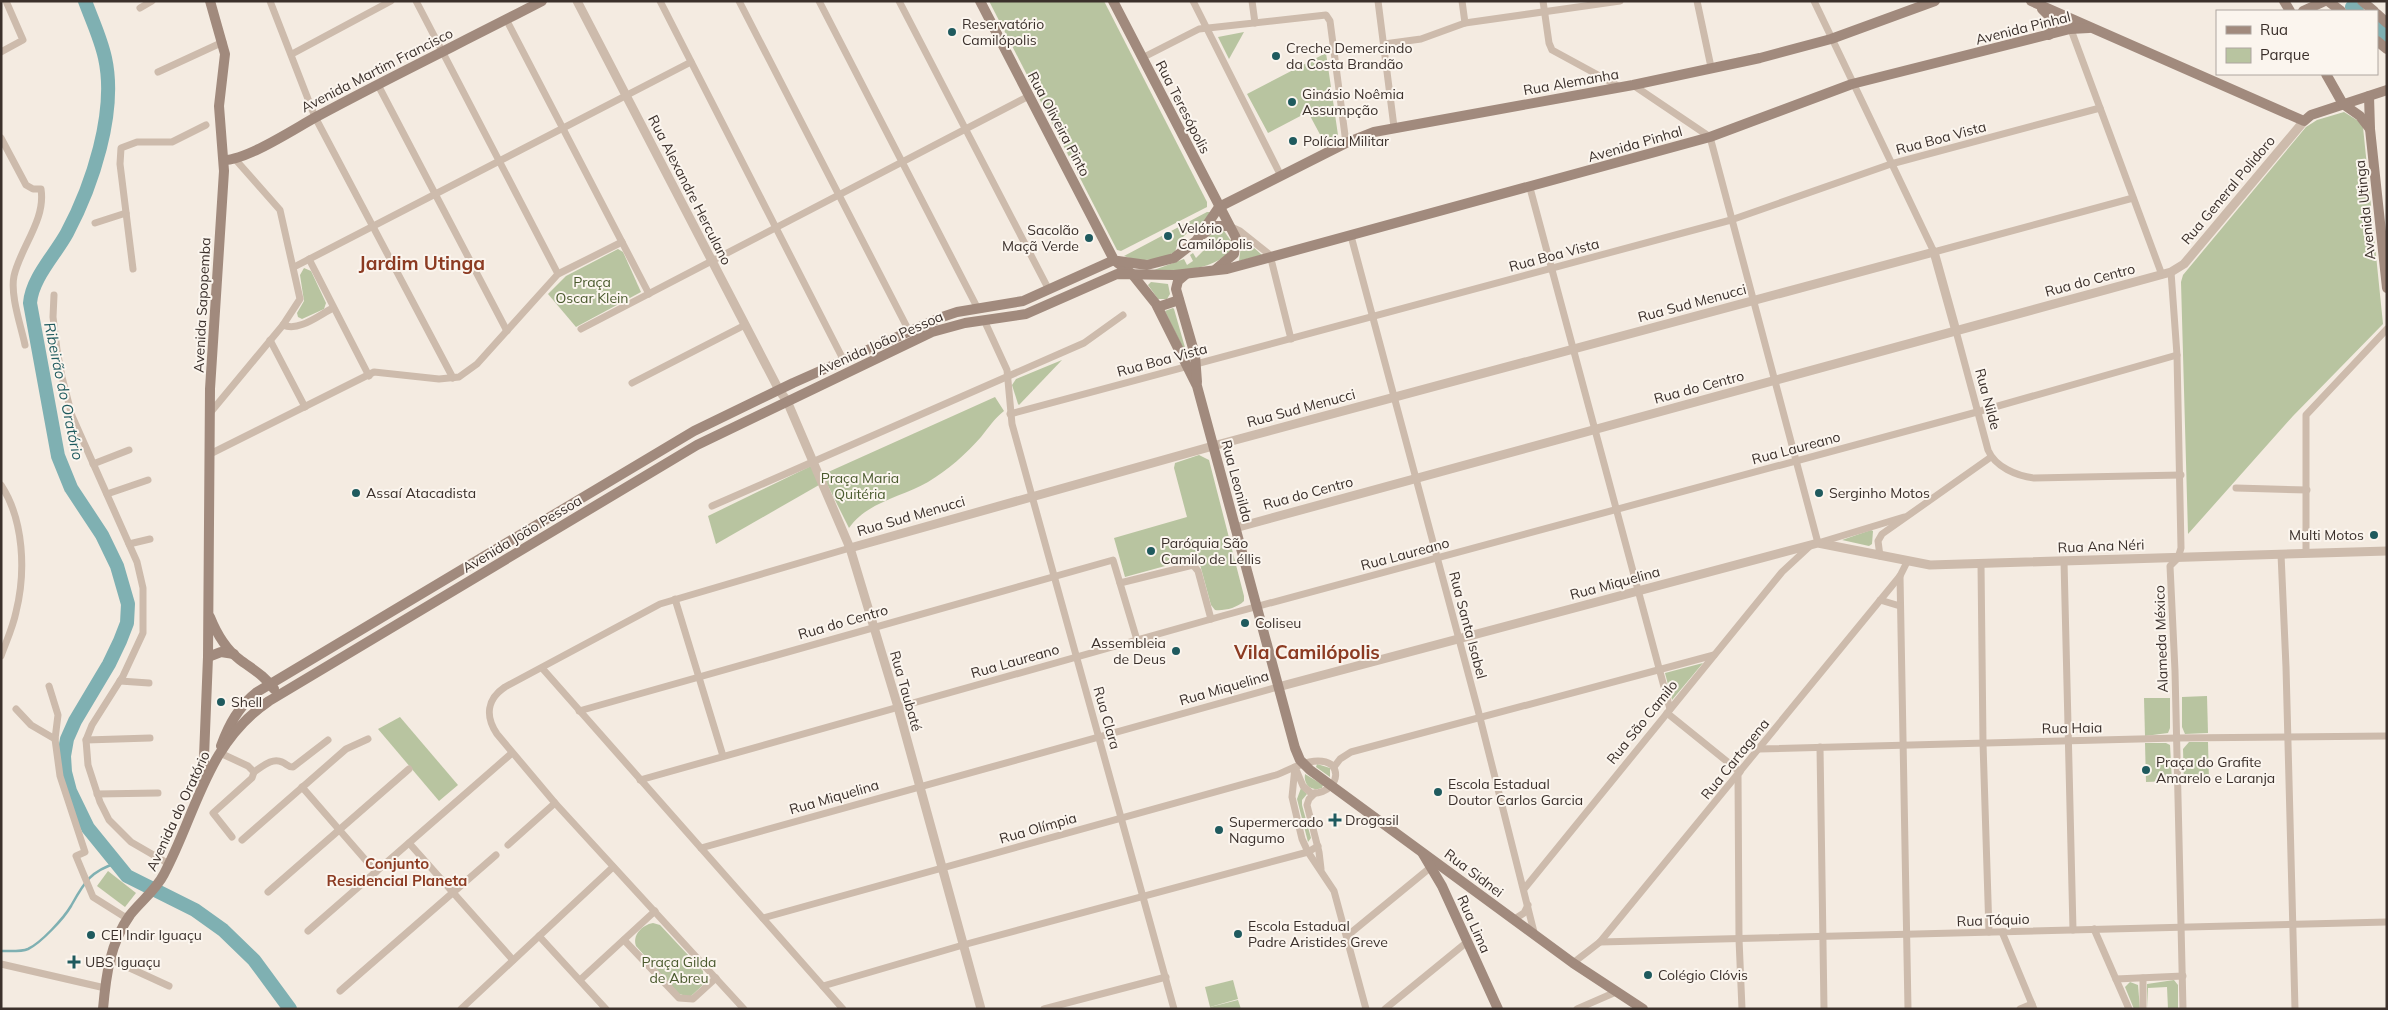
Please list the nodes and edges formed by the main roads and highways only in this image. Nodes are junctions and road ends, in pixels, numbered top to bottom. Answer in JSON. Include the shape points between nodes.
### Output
{"nodes":[{"id":1,"x":542,"y":1,"type":"edge"},
{"id":2,"x":980,"y":1,"type":"edge"},
{"id":3,"x":1113,"y":1,"type":"edge"},
{"id":4,"x":1935,"y":1,"type":"edge"},
{"id":5,"x":2326,"y":1,"type":"edge"},
{"id":6,"x":2362,"y":1,"type":"edge"},
{"id":7,"x":212,"y":2,"type":"edge"},
{"id":8,"x":2034,"y":3,"type":"edge"},
{"id":9,"x":2305,"y":10,"type":"edge"},
{"id":10,"x":2340,"y":10,"type":"edge"},
{"id":11,"x":2373,"y":10,"type":"edge"},
{"id":12,"x":2070,"y":24,"type":"junction"},
{"id":13,"x":2049,"y":35,"type":"junction"},
{"id":14,"x":2327,"y":75,"type":"edge"},
{"id":15,"x":2387,"y":90,"type":"edge"},
{"id":16,"x":2369,"y":96,"type":"junction"},
{"id":17,"x":2343,"y":104,"type":"junction"},
{"id":18,"x":2370,"y":129,"type":"junction"},
{"id":19,"x":224,"y":160,"type":"junction"},
{"id":20,"x":1219,"y":207,"type":"junction"},
{"id":21,"x":1229,"y":226,"type":"junction"},
{"id":22,"x":1200,"y":236,"type":"junction"},
{"id":23,"x":1114,"y":260,"type":"junction"},
{"id":24,"x":1215,"y":269,"type":"junction"},
{"id":25,"x":1132,"y":274,"type":"junction"},
{"id":26,"x":1185,"y":275,"type":"junction"},
{"id":27,"x":2387,"y":288,"type":"edge"},
{"id":28,"x":1179,"y":300,"type":"junction"},
{"id":29,"x":1158,"y":307,"type":"junction"},
{"id":30,"x":1191,"y":365,"type":"junction"},
{"id":31,"x":208,"y":614,"type":"junction"},
{"id":32,"x":234,"y":654,"type":"junction"},
{"id":33,"x":208,"y":657,"type":"junction"},
{"id":34,"x":258,"y":671,"type":"junction"},
{"id":35,"x":284,"y":675,"type":"junction"},
{"id":36,"x":271,"y":684,"type":"junction"},
{"id":37,"x":269,"y":701,"type":"junction"},
{"id":38,"x":206,"y":722,"type":"junction"},
{"id":39,"x":230,"y":733,"type":"junction"},
{"id":40,"x":1296,"y":753,"type":"joint"},
{"id":41,"x":218,"y":755,"type":"joint"},
{"id":42,"x":204,"y":782,"type":"junction"},
{"id":43,"x":1422,"y":852,"type":"junction"},
{"id":44,"x":1430,"y":870,"type":"junction"},
{"id":45,"x":1453,"y":876,"type":"junction"},
{"id":46,"x":1442,"y":886,"type":"junction"},
{"id":47,"x":103,"y":1009,"type":"edge"},
{"id":48,"x":1498,"y":1009,"type":"edge"},
{"id":49,"x":1643,"y":1009,"type":"edge"}],
"edges":[{"from":1,"to":19,"type":"main road","name":"Avenida Martim Francisco","via":[[235,159]]},
{"from":2,"to":23,"type":"main road","name":"Rua Oliveira Pinto"},
{"from":3,"to":20,"type":"main road","name":"Rua Teresópolis"},
{"from":4,"to":20,"type":"main road","name":"Rua Alemanha","via":[[1831,39],[1760,58],[1633,85],[1394,127],[1346,143]]},
{"from":5,"to":9,"type":"main road"},
{"from":5,"to":10,"type":"main road"},
{"from":6,"to":11,"type":"main road"},
{"from":7,"to":19,"type":"main road","name":"Avenida Sapopemba","via":[[225,63],[218,106]]},
{"from":8,"to":12,"type":"main road"},
{"from":8,"to":13,"type":"main road","via":[[2051,18],[2053,28]]},
{"from":12,"to":13,"type":"main road","name":"Avenida Pinhal"},
{"from":12,"to":17,"type":"main road","name":"Avenida Pinhal","via":[[2088,28],[2304,121],[2311,115]]},
{"from":13,"to":24,"type":"main road","name":"Avenida Pinhal","via":[[1852,84],[1710,138],[1227,269]]},
{"from":14,"to":17,"type":"main road"},
{"from":15,"to":16,"type":"main road"},
{"from":16,"to":17,"type":"main road"},
{"from":16,"to":18,"type":"main road","name":"Avenida Utinga"},
{"from":17,"to":18,"type":"main road","via":[[2360,116]]},
{"from":18,"to":27,"type":"main road","name":"Avenida Utinga"},
{"from":19,"to":31,"type":"main road","name":"Avenida Sapopemba","via":[[210,413]]},
{"from":20,"to":21,"type":"main road","name":"Rua Teresópolis"},
{"from":20,"to":22,"type":"main road"},
{"from":21,"to":22,"type":"main road","via":[[1215,226]]},
{"from":21,"to":24,"type":"main road","name":"Rua Teresópolis","via":[[1236,238],[1236,249]]},
{"from":22,"to":23,"type":"main road","via":[[1180,255],[1161,263],[1134,265]]},
{"from":23,"to":25,"type":"main road"},
{"from":23,"to":35,"type":"main road","name":"Avenida João Pessoa","via":[[1023,301],[957,312],[779,390],[673,443]]},
{"from":24,"to":26,"type":"main road","name":"Avenida Pinhal"},
{"from":25,"to":26,"type":"main road","name":"Avenida Pinhal"},
{"from":25,"to":29,"type":"main road"},
{"from":25,"to":37,"type":"main road","name":"Avenida João Pessoa","via":[[1112,275],[1026,314],[932,332],[697,445]]},
{"from":26,"to":28,"type":"main road","via":[[1176,287]]},
{"from":28,"to":29,"type":"main road"},
{"from":28,"to":30,"type":"main road"},
{"from":29,"to":30,"type":"main road"},
{"from":30,"to":40,"type":"main road","name":"Rua Leonilda"},
{"from":31,"to":32,"type":"main road"},
{"from":31,"to":33,"type":"main road","name":"Avenida Sapopemba"},
{"from":32,"to":33,"type":"main road","via":[[221,652]]},
{"from":32,"to":34,"type":"main road"},
{"from":33,"to":38,"type":"main road","name":"Avenida Sapopemba"},
{"from":34,"to":35,"type":"main road"},
{"from":34,"to":36,"type":"main road"},
{"from":35,"to":36,"type":"main road","name":"Avenida João Pessoa"},
{"from":36,"to":37,"type":"main road","via":[[275,692]]},
{"from":36,"to":39,"type":"main road","name":"Avenida João Pessoa","via":[[246,702],[233,718]]},
{"from":37,"to":39,"type":"main road","name":"Avenida João Pessoa"},
{"from":38,"to":39,"type":"main road","via":[[213,731]]},
{"from":38,"to":42,"type":"main road","name":"Avenida Sapopemba"},
{"from":39,"to":41,"type":"main road","name":"Avenida João Pessoa"},
{"from":40,"to":43,"type":"main road","name":"Rua Sidnei","via":[[1299,766]]},
{"from":41,"to":42,"type":"main road","name":"Avenida do Oratório"},
{"from":42,"to":47,"type":"main road","name":"Avenida do Oratório","via":[[164,875],[130,916],[116,940]]},
{"from":43,"to":44,"type":"main road","name":"Rua Lima"},
{"from":43,"to":45,"type":"main road","name":"Rua Sidnei"},
{"from":44,"to":45,"type":"main road"},
{"from":44,"to":46,"type":"main road","name":"Rua Lima"},
{"from":45,"to":46,"type":"main road"},
{"from":45,"to":49,"type":"main road","name":"Rua Sidnei"},
{"from":46,"to":48,"type":"main road","name":"Rua Lima"}]}
